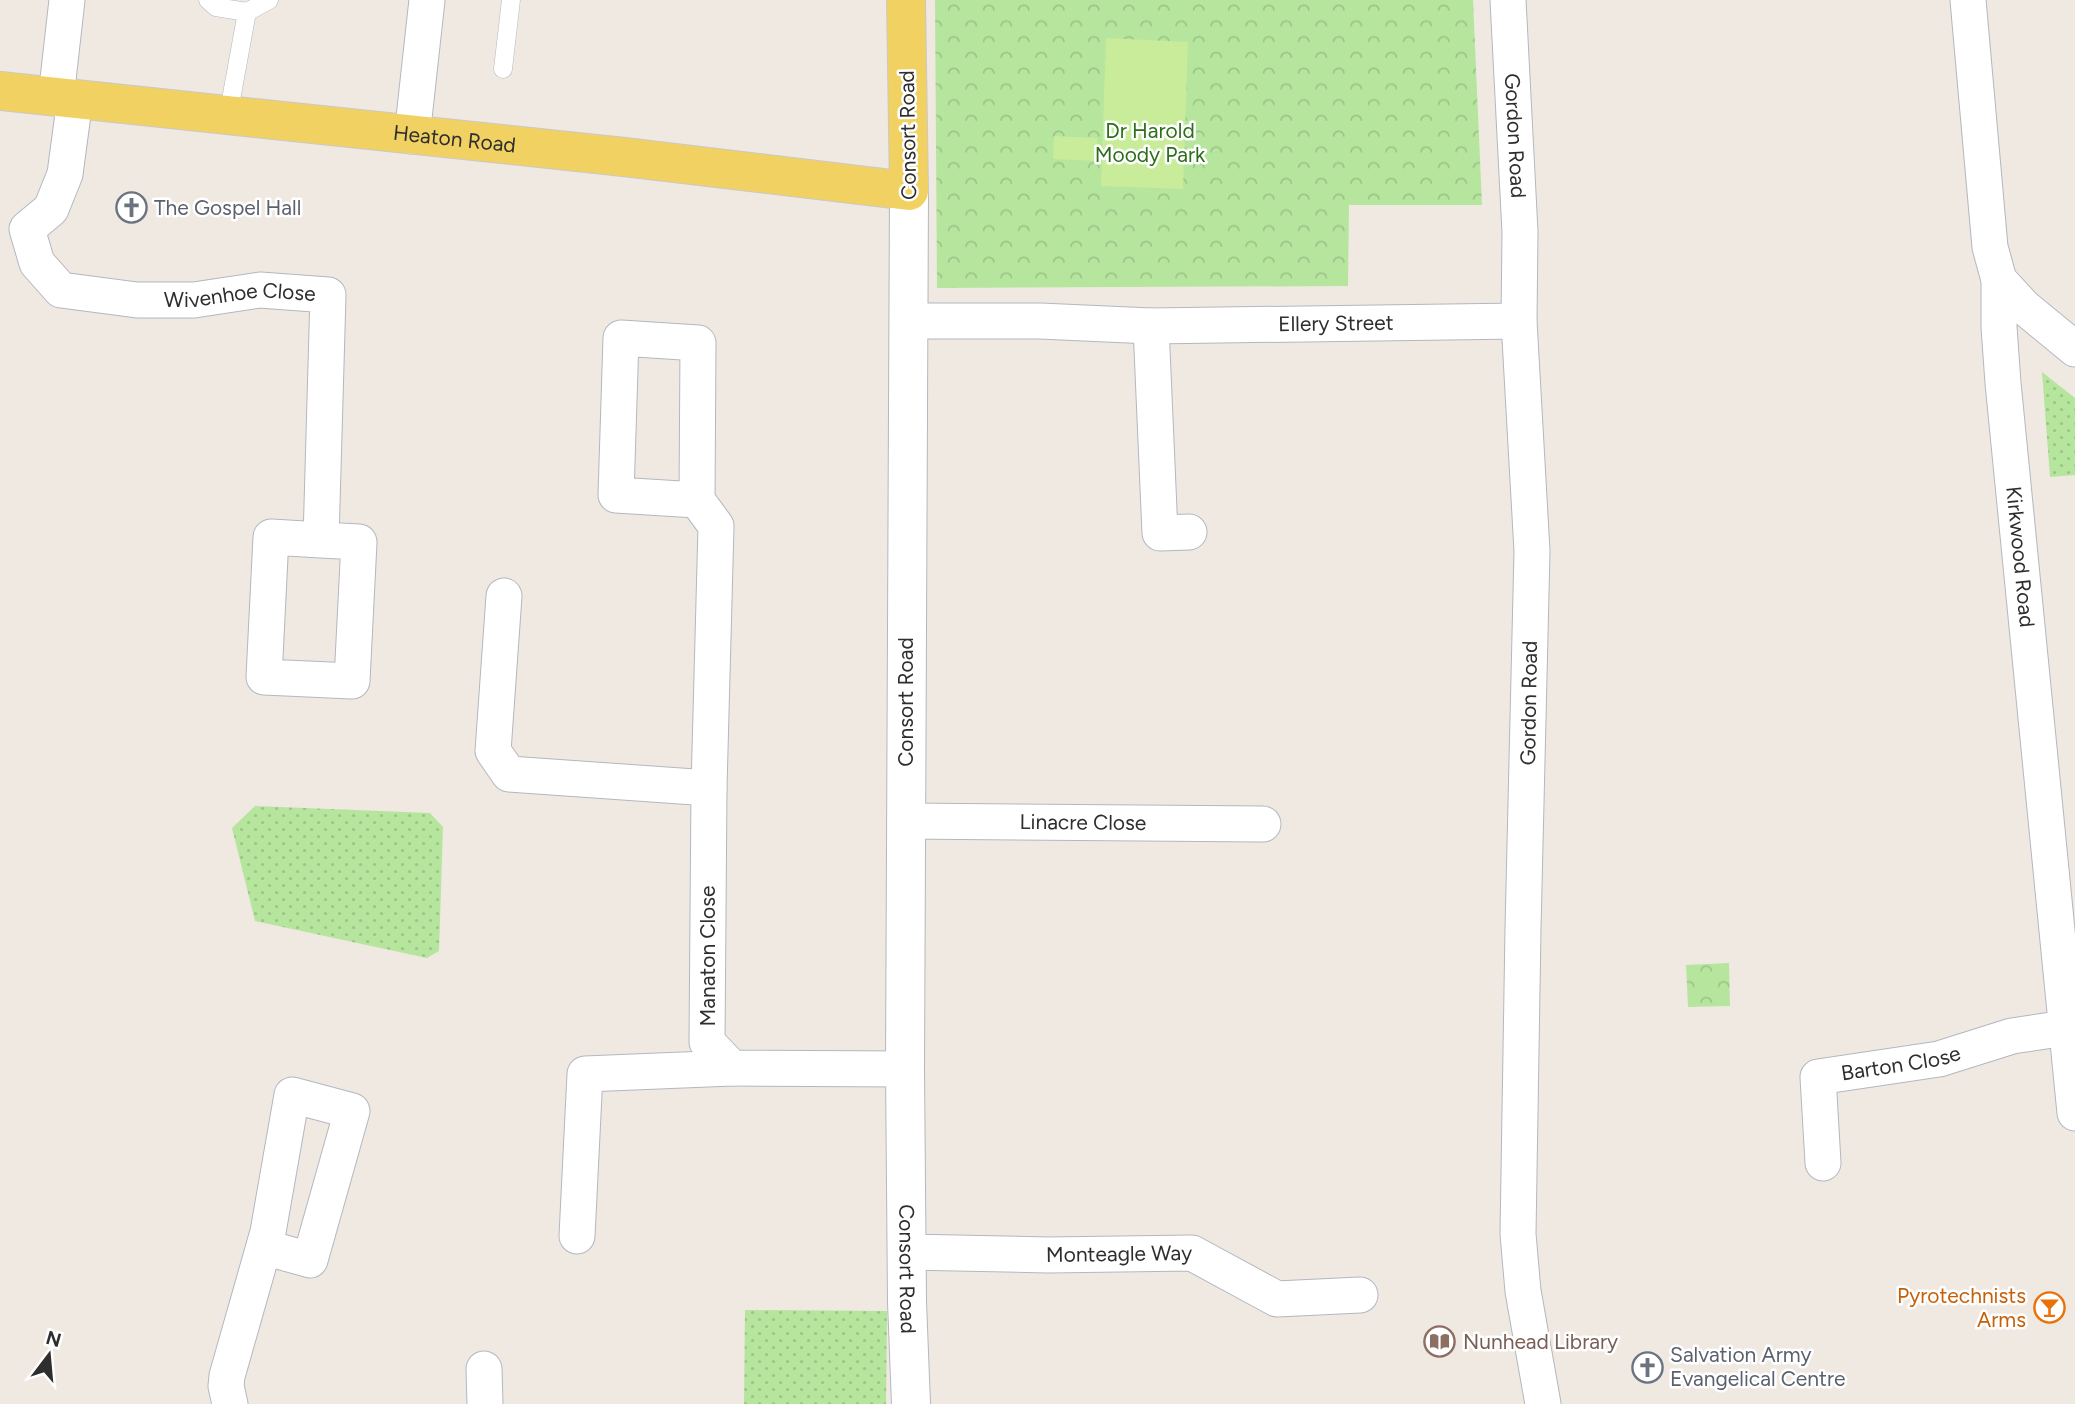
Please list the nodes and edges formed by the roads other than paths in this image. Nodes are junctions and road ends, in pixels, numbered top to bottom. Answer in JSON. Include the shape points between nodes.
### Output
{"nodes":[{"id":1,"x":67,"y":0,"type":"edge"},
{"id":2,"x":208,"y":0,"type":"edge"},
{"id":3,"x":269,"y":0,"type":"edge"},
{"id":4,"x":427,"y":0,"type":"edge"},
{"id":5,"x":511,"y":0,"type":"edge"},
{"id":6,"x":906,"y":0,"type":"edge"},
{"id":7,"x":1508,"y":0,"type":"edge"},
{"id":8,"x":1968,"y":0,"type":"edge"},
{"id":9,"x":247,"y":12,"type":"junction"},
{"id":10,"x":503,"y":69,"type":"dead end"},
{"id":11,"x":0,"y":91,"type":"edge"},
{"id":12,"x":65,"y":98,"type":"junction"},
{"id":13,"x":228,"y":116,"type":"junction"},
{"id":14,"x":412,"y":136,"type":"junction"},
{"id":15,"x":909,"y":191,"type":"junction"},
{"id":16,"x":14,"y":228,"type":"edge"},
{"id":17,"x":1999,"y":280,"type":"junction"},
{"id":18,"x":909,"y":321,"type":"junction"},
{"id":19,"x":1519,"y":321,"type":"junction"},
{"id":20,"x":1151,"y":326,"type":"junction"},
{"id":21,"x":2075,"y":349,"type":"edge"},
{"id":22,"x":697,"y":500,"type":"junction"},
{"id":23,"x":1189,"y":532,"type":"dead end"},
{"id":24,"x":321,"y":540,"type":"junction"},
{"id":25,"x":504,"y":596,"type":"dead end"},
{"id":26,"x":709,"y":788,"type":"junction"},
{"id":27,"x":905,"y":821,"type":"junction"},
{"id":28,"x":1263,"y":824,"type":"dead end"},
{"id":29,"x":2065,"y":1028,"type":"junction"},
{"id":30,"x":732,"y":1068,"type":"junction"},
{"id":31,"x":905,"y":1069,"type":"junction"},
{"id":32,"x":2075,"y":1113,"type":"edge"},
{"id":33,"x":1823,"y":1163,"type":"dead end"},
{"id":34,"x":577,"y":1236,"type":"dead end"},
{"id":35,"x":264,"y":1247,"type":"dead end"},
{"id":36,"x":907,"y":1252,"type":"junction"},
{"id":37,"x":1360,"y":1295,"type":"dead end"},
{"id":38,"x":484,"y":1369,"type":"dead end"},
{"id":39,"x":230,"y":1404,"type":"edge"},
{"id":40,"x":485,"y":1404,"type":"edge"},
{"id":41,"x":911,"y":1404,"type":"edge"},
{"id":42,"x":1543,"y":1404,"type":"edge"}],
"edges":[{"from":1,"to":12,"type":"street","name":"Wivenhoe Close"},
{"from":2,"to":9,"type":"lane","via":[[216,7]]},
{"from":3,"to":9,"type":"lane"},
{"from":4,"to":14,"type":"street"},
{"from":5,"to":10,"type":"lane"},
{"from":6,"to":15,"type":"main road","name":"Consort Road"},
{"from":7,"to":19,"type":"street","name":"Gordon Road","via":[[1520,232]]},
{"from":8,"to":17,"type":"street","name":"Kirkwood Road","via":[[1990,247]]},
{"from":9,"to":13,"type":"lane"},
{"from":11,"to":12,"type":"main road","name":"Heaton Road"},
{"from":12,"to":13,"type":"main road","name":"Heaton Road"},
{"from":12,"to":16,"type":"street","name":"Wivenhoe Close","via":[[65,174],[51,209]]},
{"from":13,"to":14,"type":"main road","name":"Heaton Road"},
{"from":14,"to":15,"type":"main road","name":"Heaton Road"},
{"from":15,"to":18,"type":"street","name":"Consort Road"},
{"from":16,"to":24,"type":"street","name":"Wivenhoe Close","via":[[61,290],[138,300],[194,300],[260,289],[328,295]]},
{"from":17,"to":21,"type":"street"},
{"from":17,"to":29,"type":"street","name":"Kirkwood Road","via":[[2003,383]]},
{"from":18,"to":20,"type":"street","name":"Ellery Street"},
{"from":18,"to":27,"type":"street","name":"Consort Road"},
{"from":19,"to":20,"type":"street","name":"Ellery Street"},
{"from":19,"to":42,"type":"street","name":"Gordon Road","via":[[1532,551],[1518,1234]]},
{"from":20,"to":23,"type":"street","via":[[1160,533]]},
{"from":22,"to":22,"type":"street","via":[[616,495],[621,338],[698,343]]},
{"from":22,"to":26,"type":"street","name":"Manaton Close","via":[[716,526]]},
{"from":24,"to":24,"type":"street","via":[[271,537],[264,677],[352,681],[359,542]]},
{"from":25,"to":26,"type":"street","via":[[493,751],[509,774]]},
{"from":26,"to":30,"type":"street","name":"Manaton Close","via":[[708,1042]]},
{"from":27,"to":28,"type":"street","name":"Linacre Close"},
{"from":27,"to":31,"type":"street","name":"Consort Road"},
{"from":29,"to":32,"type":"street","name":"Kirkwood Road"},
{"from":29,"to":33,"type":"street","name":"Barton Close","via":[[2012,1036],[1939,1059],[1818,1077]]},
{"from":30,"to":31,"type":"street"},
{"from":30,"to":34,"type":"street","via":[[584,1074]]},
{"from":31,"to":36,"type":"street","name":"Consort Road"},
{"from":35,"to":39,"type":"street","via":[[227,1376]]},
{"from":36,"to":37,"type":"street","name":"Monteagle Way","via":[[1192,1254],[1277,1299]]},
{"from":36,"to":41,"type":"street","name":"Consort Road"},
{"from":38,"to":40,"type":"street"}]}
